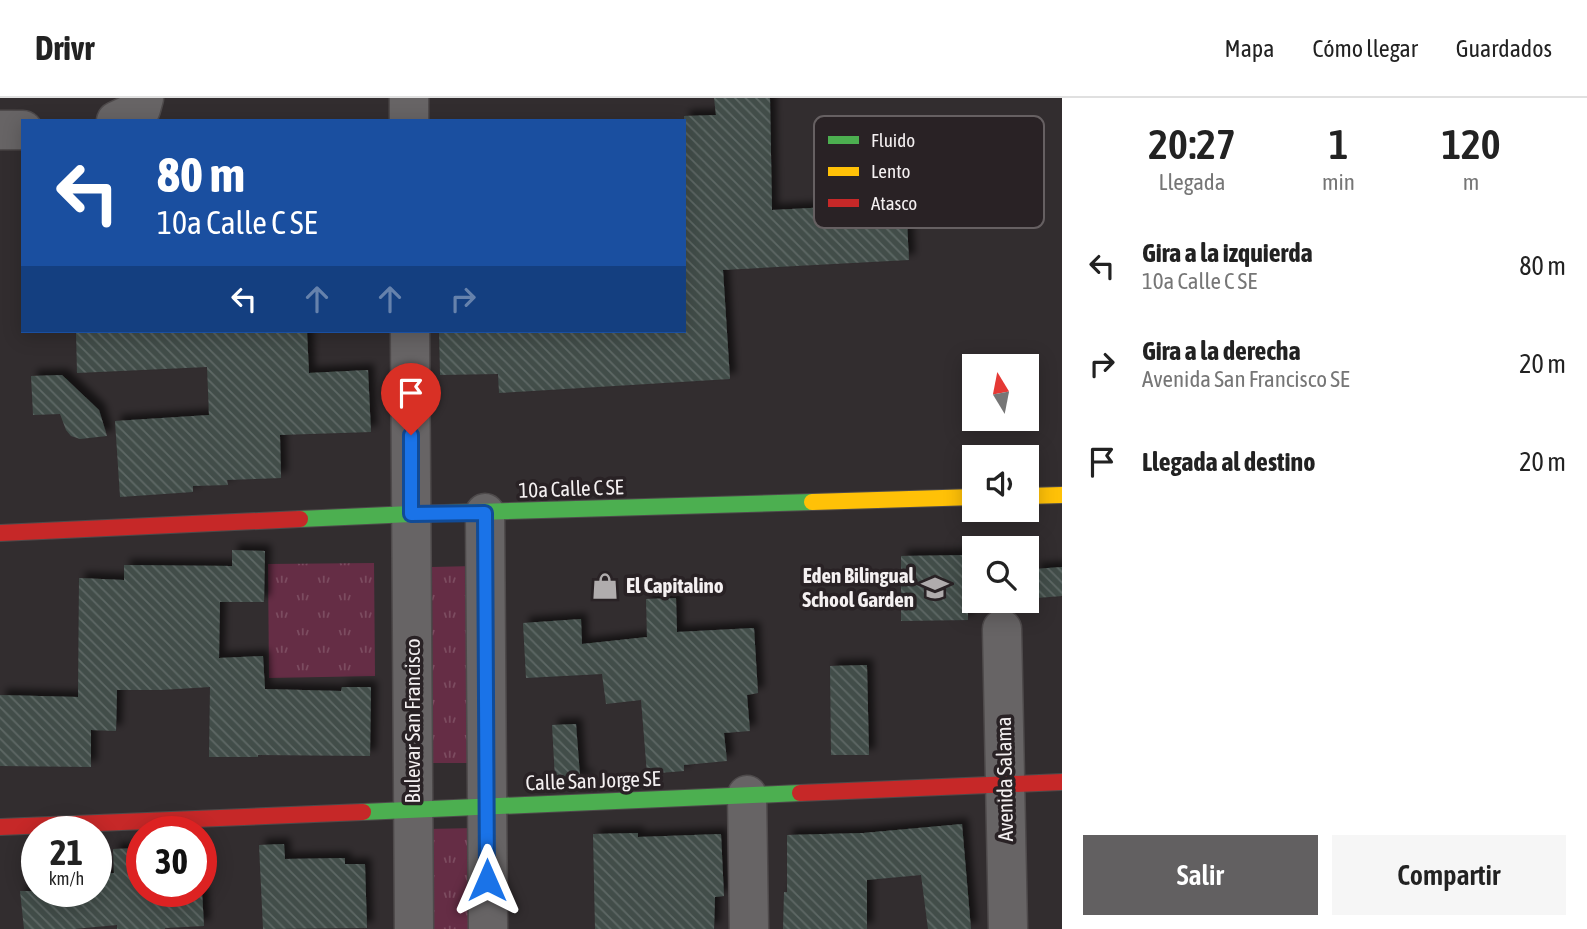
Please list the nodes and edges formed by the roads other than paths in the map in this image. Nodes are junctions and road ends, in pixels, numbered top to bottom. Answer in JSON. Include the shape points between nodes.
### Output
{"nodes":[{"id":1,"x":409,"y":98,"type":"edge"},
{"id":2,"x":409,"y":119,"type":"edge"},
{"id":3,"x":0,"y":130,"type":"edge"},
{"id":4,"x":21,"y":130,"type":"edge"},
{"id":5,"x":410,"y":333,"type":"edge"},
{"id":6,"x":1062,"y":495,"type":"edge"},
{"id":7,"x":1039,"y":496,"type":"edge"},
{"id":8,"x":962,"y":497,"type":"edge"},
{"id":9,"x":485,"y":513,"type":"junction"},
{"id":10,"x":411,"y":514,"type":"junction"},
{"id":11,"x":0,"y":533,"type":"edge"},
{"id":12,"x":1002,"y":629,"type":"dead end"},
{"id":13,"x":1062,"y":782,"type":"edge"},
{"id":14,"x":1004,"y":784,"type":"junction"},
{"id":15,"x":747,"y":795,"type":"junction"},
{"id":16,"x":487,"y":806,"type":"junction"},
{"id":17,"x":413,"y":808,"type":"junction"},
{"id":18,"x":0,"y":827,"type":"edge"},
{"id":19,"x":414,"y":929,"type":"edge"},
{"id":20,"x":488,"y":929,"type":"edge"},
{"id":21,"x":749,"y":929,"type":"edge"},
{"id":22,"x":1008,"y":929,"type":"edge"}],
"edges":[{"from":1,"to":2,"type":"street"},
{"from":3,"to":4,"type":"street"},
{"from":5,"to":10,"type":"street","name":"Bulevar San Francisco"},
{"from":6,"to":7,"type":"street"},
{"from":8,"to":9,"type":"street","name":"10a Calle C SE"},
{"from":9,"to":10,"type":"street","name":"10a Calle C SE"},
{"from":9,"to":16,"type":"street"},
{"from":10,"to":11,"type":"street","name":"10a Calle C SE"},
{"from":10,"to":17,"type":"street","name":"Bulevar San Francisco"},
{"from":12,"to":14,"type":"street","name":"Avenida Salama"},
{"from":13,"to":14,"type":"street","name":"Calle San Jorge SE"},
{"from":14,"to":15,"type":"street","name":"Calle San Jorge SE"},
{"from":14,"to":22,"type":"street","name":"Avenida Salama"},
{"from":15,"to":16,"type":"street","name":"Calle San Jorge SE"},
{"from":15,"to":21,"type":"street"},
{"from":16,"to":17,"type":"street","name":"Calle San Jorge SE"},
{"from":16,"to":20,"type":"street"},
{"from":17,"to":18,"type":"street","name":"Calle San Jorge SE"},
{"from":17,"to":19,"type":"street","name":"Bulevar San Francisco"}]}
